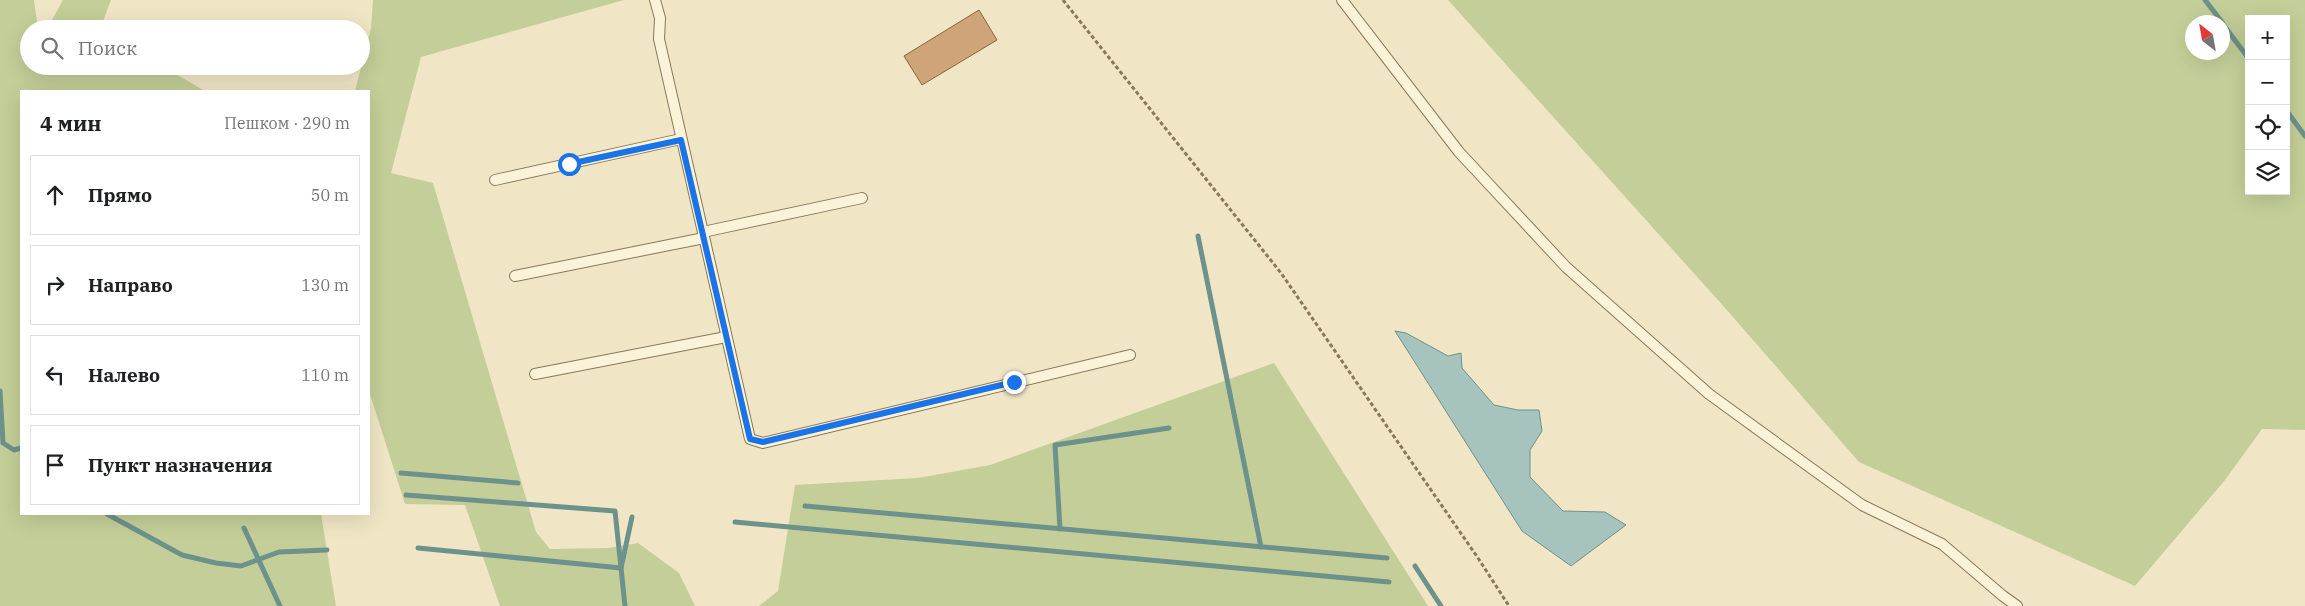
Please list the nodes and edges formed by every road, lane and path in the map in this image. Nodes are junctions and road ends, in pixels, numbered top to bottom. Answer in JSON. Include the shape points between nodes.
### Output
{"nodes":[{"id":1,"x":655,"y":0,"type":"edge"},
{"id":2,"x":1063,"y":0,"type":"edge"},
{"id":3,"x":1342,"y":0,"type":"edge"},
{"id":4,"x":681,"y":140,"type":"junction"},
{"id":5,"x":495,"y":180,"type":"dead end"},
{"id":6,"x":862,"y":198,"type":"dead end"},
{"id":7,"x":703,"y":235,"type":"junction"},
{"id":8,"x":514,"y":276,"type":"dead end"},
{"id":9,"x":726,"y":337,"type":"junction"},
{"id":10,"x":1130,"y":355,"type":"dead end"},
{"id":11,"x":535,"y":374,"type":"dead end"},
{"id":12,"x":1509,"y":606,"type":"edge"},
{"id":13,"x":2017,"y":606,"type":"edge"}],
"edges":[{"from":1,"to":4,"type":"lane","via":[[660,18],[658,39]]},
{"from":2,"to":12,"type":"path","via":[[1282,273]]},
{"from":3,"to":13,"type":"lane","via":[[1458,152],[1566,267],[1709,394],[1862,505],[1942,544]]},
{"from":4,"to":5,"type":"lane"},
{"from":4,"to":7,"type":"lane"},
{"from":6,"to":7,"type":"lane"},
{"from":7,"to":8,"type":"lane"},
{"from":7,"to":9,"type":"lane"},
{"from":9,"to":10,"type":"lane","via":[[750,439],[763,442]]},
{"from":9,"to":11,"type":"lane"}]}
